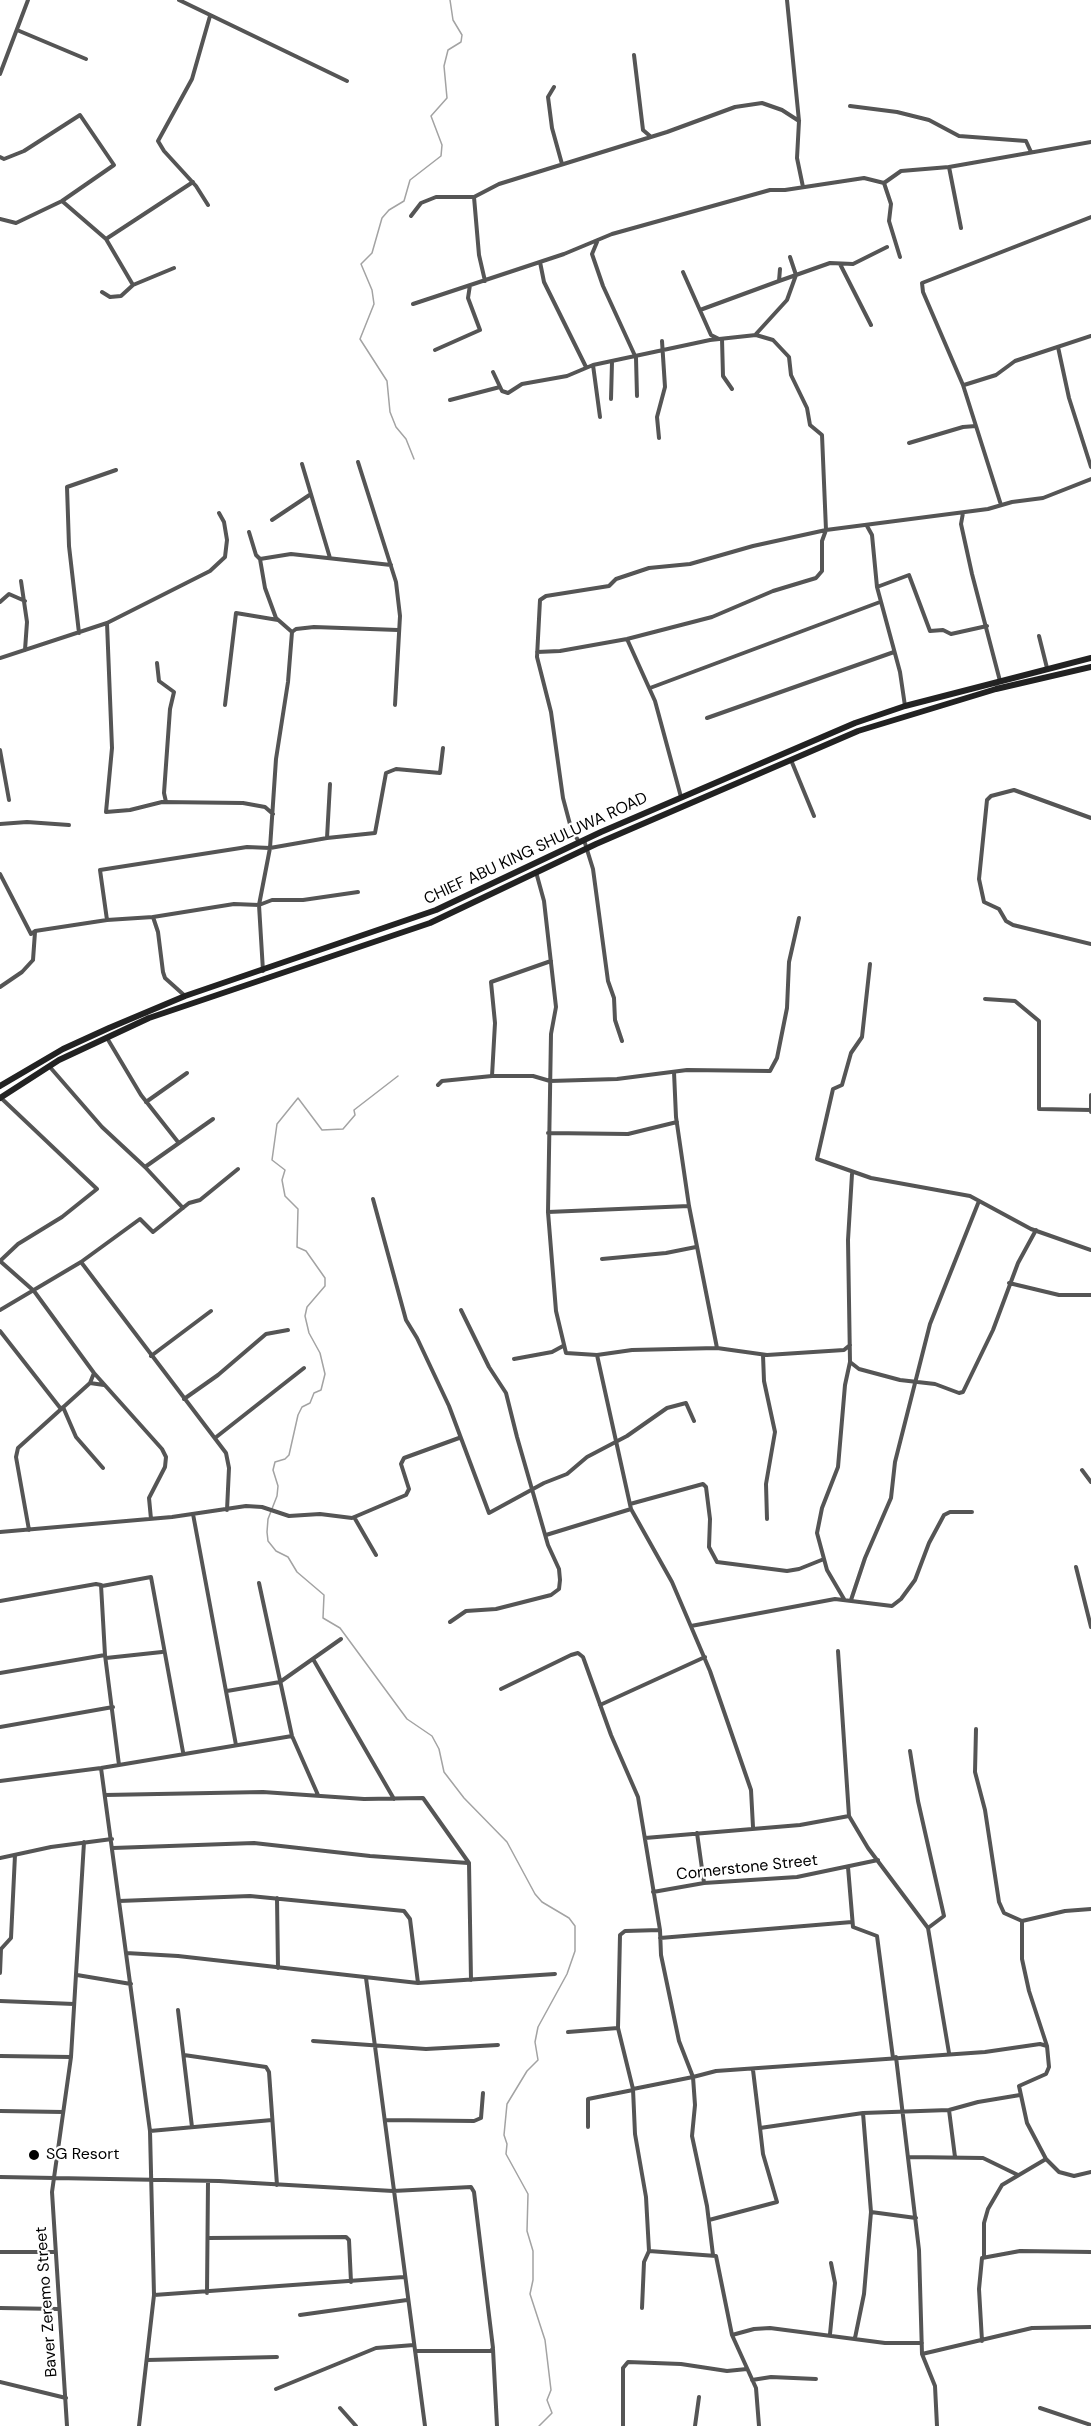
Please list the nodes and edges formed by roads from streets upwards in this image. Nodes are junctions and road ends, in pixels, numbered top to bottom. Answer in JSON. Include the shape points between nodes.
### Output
{"nodes":[{"id":1,"x":28,"y":0,"type":"edge"},
{"id":2,"x":179,"y":0,"type":"edge"},
{"id":3,"x":787,"y":0,"type":"edge"},
{"id":4,"x":210,"y":16,"type":"junction"},
{"id":5,"x":17,"y":30,"type":"junction"},
{"id":6,"x":634,"y":55,"type":"dead end"},
{"id":7,"x":86,"y":59,"type":"dead end"},
{"id":8,"x":0,"y":74,"type":"edge"},
{"id":9,"x":347,"y":81,"type":"dead end"},
{"id":10,"x":554,"y":87,"type":"dead end"},
{"id":11,"x":850,"y":106,"type":"dead end"},
{"id":12,"x":798,"y":121,"type":"junction"},
{"id":13,"x":650,"y":137,"type":"junction"},
{"id":14,"x":1091,"y":142,"type":"edge"},
{"id":15,"x":1031,"y":152,"type":"junction"},
{"id":16,"x":0,"y":157,"type":"edge"},
{"id":17,"x":562,"y":164,"type":"junction"},
{"id":18,"x":949,"y":167,"type":"junction"},
{"id":19,"x":193,"y":182,"type":"junction"},
{"id":20,"x":884,"y":183,"type":"junction"},
{"id":21,"x":803,"y":187,"type":"junction"},
{"id":22,"x":474,"y":197,"type":"junction"},
{"id":23,"x":62,"y":201,"type":"junction"},
{"id":24,"x":208,"y":205,"type":"dead end"},
{"id":25,"x":411,"y":216,"type":"dead end"},
{"id":26,"x":1091,"y":217,"type":"edge"},
{"id":27,"x":0,"y":219,"type":"edge"},
{"id":28,"x":962,"y":228,"type":"dead end"},
{"id":29,"x":106,"y":239,"type":"junction"},
{"id":30,"x":597,"y":242,"type":"junction"},
{"id":31,"x":887,"y":247,"type":"dead end"},
{"id":32,"x":790,"y":257,"type":"dead end"},
{"id":33,"x":900,"y":257,"type":"dead end"},
{"id":34,"x":540,"y":262,"type":"junction"},
{"id":35,"x":840,"y":264,"type":"junction"},
{"id":36,"x":174,"y":268,"type":"dead end"},
{"id":37,"x":780,"y":269,"type":"dead end"},
{"id":38,"x":683,"y":272,"type":"dead end"},
{"id":39,"x":796,"y":275,"type":"junction"},
{"id":40,"x":485,"y":280,"type":"junction"},
{"id":41,"x":779,"y":281,"type":"junction"},
{"id":42,"x":133,"y":285,"type":"junction"},
{"id":43,"x":470,"y":285,"type":"junction"},
{"id":44,"x":102,"y":292,"type":"dead end"},
{"id":45,"x":412,"y":304,"type":"dead end"},
{"id":46,"x":700,"y":310,"type":"junction"},
{"id":47,"x":871,"y":325,"type":"dead end"},
{"id":48,"x":756,"y":334,"type":"junction"},
{"id":49,"x":1091,"y":336,"type":"edge"},
{"id":50,"x":721,"y":339,"type":"junction"},
{"id":51,"x":662,"y":341,"type":"dead end"},
{"id":52,"x":1058,"y":347,"type":"junction"},
{"id":53,"x":435,"y":350,"type":"dead end"},
{"id":54,"x":661,"y":351,"type":"junction"},
{"id":55,"x":636,"y":358,"type":"junction"},
{"id":56,"x":612,"y":362,"type":"junction"},
{"id":57,"x":593,"y":365,"type":"junction"},
{"id":58,"x":586,"y":367,"type":"junction"},
{"id":59,"x":493,"y":372,"type":"dead end"},
{"id":60,"x":963,"y":385,"type":"junction"},
{"id":61,"x":500,"y":387,"type":"junction"},
{"id":62,"x":732,"y":389,"type":"dead end"},
{"id":63,"x":637,"y":396,"type":"dead end"},
{"id":64,"x":611,"y":399,"type":"dead end"},
{"id":65,"x":450,"y":400,"type":"dead end"},
{"id":66,"x":600,"y":417,"type":"dead end"},
{"id":67,"x":976,"y":426,"type":"junction"},
{"id":68,"x":659,"y":438,"type":"dead end"},
{"id":69,"x":909,"y":443,"type":"dead end"},
{"id":70,"x":358,"y":462,"type":"dead end"},
{"id":71,"x":302,"y":464,"type":"dead end"},
{"id":72,"x":1091,"y":467,"type":"edge"},
{"id":73,"x":116,"y":470,"type":"dead end"},
{"id":74,"x":1091,"y":479,"type":"edge"},
{"id":75,"x":311,"y":494,"type":"junction"},
{"id":76,"x":1001,"y":505,"type":"junction"},
{"id":77,"x":219,"y":513,"type":"dead end"},
{"id":78,"x":963,"y":513,"type":"junction"},
{"id":79,"x":272,"y":520,"type":"dead end"},
{"id":80,"x":876,"y":525,"type":"junction"},
{"id":81,"x":867,"y":526,"type":"junction"},
{"id":82,"x":826,"y":530,"type":"junction"},
{"id":83,"x":249,"y":532,"type":"dead end"},
{"id":84,"x":872,"y":535,"type":"junction"},
{"id":85,"x":330,"y":558,"type":"junction"},
{"id":86,"x":260,"y":559,"type":"junction"},
{"id":87,"x":391,"y":565,"type":"junction"},
{"id":88,"x":21,"y":581,"type":"dead end"},
{"id":89,"x":877,"y":587,"type":"junction"},
{"id":90,"x":25,"y":601,"type":"junction"},
{"id":91,"x":0,"y":602,"type":"edge"},
{"id":92,"x":880,"y":602,"type":"junction"},
{"id":93,"x":279,"y":620,"type":"junction"},
{"id":94,"x":107,"y":623,"type":"junction"},
{"id":95,"x":987,"y":626,"type":"junction"},
{"id":96,"x":398,"y":630,"type":"junction"},
{"id":97,"x":292,"y":632,"type":"junction"},
{"id":98,"x":79,"y":633,"type":"junction"},
{"id":99,"x":1039,"y":636,"type":"dead end"},
{"id":100,"x":627,"y":639,"type":"junction"},
{"id":101,"x":25,"y":650,"type":"junction"},
{"id":102,"x":537,"y":652,"type":"junction"},
{"id":103,"x":894,"y":652,"type":"junction"},
{"id":104,"x":0,"y":658,"type":"edge"},
{"id":105,"x":1091,"y":658,"type":"edge"},
{"id":106,"x":157,"y":663,"type":"dead end"},
{"id":107,"x":1091,"y":667,"type":"edge"},
{"id":108,"x":1047,"y":668,"type":"junction"},
{"id":109,"x":999,"y":681,"type":"junction"},
{"id":110,"x":650,"y":688,"type":"junction"},
{"id":111,"x":225,"y":705,"type":"dead end"},
{"id":112,"x":395,"y":705,"type":"dead end"},
{"id":113,"x":905,"y":706,"type":"junction"},
{"id":114,"x":707,"y":718,"type":"dead end"},
{"id":115,"x":807,"y":742,"type":"junction"},
{"id":116,"x":443,"y":748,"type":"dead end"},
{"id":117,"x":0,"y":750,"type":"edge"},
{"id":118,"x":810,"y":752,"type":"junction"},
{"id":119,"x":791,"y":759,"type":"junction"},
{"id":120,"x":330,"y":784,"type":"dead end"},
{"id":121,"x":681,"y":797,"type":"junction"},
{"id":122,"x":9,"y":800,"type":"dead end"},
{"id":123,"x":166,"y":802,"type":"junction"},
{"id":124,"x":273,"y":814,"type":"junction"},
{"id":125,"x":814,"y":816,"type":"dead end"},
{"id":126,"x":1091,"y":818,"type":"edge"},
{"id":127,"x":0,"y":824,"type":"edge"},
{"id":128,"x":69,"y":825,"type":"dead end"},
{"id":129,"x":327,"y":838,"type":"junction"},
{"id":130,"x":581,"y":841,"type":"junction"},
{"id":131,"x":270,"y":848,"type":"junction"},
{"id":132,"x":587,"y":848,"type":"junction"},
{"id":133,"x":536,"y":872,"type":"junction"},
{"id":134,"x":0,"y":874,"type":"edge"},
{"id":135,"x":358,"y":892,"type":"dead end"},
{"id":136,"x":259,"y":905,"type":"junction"},
{"id":137,"x":153,"y":917,"type":"junction"},
{"id":138,"x":799,"y":918,"type":"dead end"},
{"id":139,"x":107,"y":920,"type":"junction"},
{"id":140,"x":34,"y":935,"type":"junction"},
{"id":141,"x":1091,"y":944,"type":"edge"},
{"id":142,"x":551,"y":961,"type":"junction"},
{"id":143,"x":870,"y":964,"type":"dead end"},
{"id":144,"x":263,"y":972,"type":"junction"},
{"id":145,"x":234,"y":981,"type":"junction"},
{"id":146,"x":1,"y":983,"type":"edge"},
{"id":147,"x":237,"y":989,"type":"junction"},
{"id":148,"x":185,"y":996,"type":"junction"},
{"id":149,"x":985,"y":999,"type":"dead end"},
{"id":150,"x":107,"y":1038,"type":"junction"},
{"id":151,"x":622,"y":1041,"type":"dead end"},
{"id":152,"x":50,"y":1066,"type":"junction"},
{"id":153,"x":674,"y":1072,"type":"junction"},
{"id":154,"x":187,"y":1073,"type":"dead end"},
{"id":155,"x":492,"y":1076,"type":"junction"},
{"id":156,"x":550,"y":1081,"type":"junction"},
{"id":157,"x":438,"y":1084,"type":"dead end"},
{"id":158,"x":0,"y":1086,"type":"edge"},
{"id":159,"x":1091,"y":1095,"type":"edge"},
{"id":160,"x":0,"y":1097,"type":"edge"},
{"id":161,"x":146,"y":1102,"type":"junction"},
{"id":162,"x":1091,"y":1111,"type":"edge"},
{"id":163,"x":213,"y":1119,"type":"dead end"},
{"id":164,"x":677,"y":1122,"type":"junction"},
{"id":165,"x":548,"y":1133,"type":"junction"},
{"id":166,"x":178,"y":1142,"type":"junction"},
{"id":167,"x":145,"y":1167,"type":"junction"},
{"id":168,"x":238,"y":1169,"type":"dead end"},
{"id":169,"x":852,"y":1174,"type":"junction"},
{"id":170,"x":373,"y":1199,"type":"dead end"},
{"id":171,"x":979,"y":1201,"type":"junction"},
{"id":172,"x":689,"y":1206,"type":"junction"},
{"id":173,"x":183,"y":1208,"type":"junction"},
{"id":174,"x":548,"y":1212,"type":"junction"},
{"id":175,"x":1033,"y":1231,"type":"junction"},
{"id":176,"x":696,"y":1247,"type":"junction"},
{"id":177,"x":1091,"y":1250,"type":"edge"},
{"id":178,"x":602,"y":1259,"type":"dead end"},
{"id":179,"x":0,"y":1261,"type":"edge"},
{"id":180,"x":81,"y":1262,"type":"junction"},
{"id":181,"x":1009,"y":1283,"type":"junction"},
{"id":182,"x":34,"y":1291,"type":"junction"},
{"id":183,"x":1091,"y":1295,"type":"edge"},
{"id":184,"x":0,"y":1310,"type":"edge"},
{"id":185,"x":461,"y":1310,"type":"dead end"},
{"id":186,"x":211,"y":1311,"type":"dead end"},
{"id":187,"x":288,"y":1330,"type":"dead end"},
{"id":188,"x":0,"y":1331,"type":"edge"},
{"id":189,"x":850,"y":1345,"type":"junction"},
{"id":190,"x":563,"y":1346,"type":"junction"},
{"id":191,"x":717,"y":1348,"type":"junction"},
{"id":192,"x":844,"y":1350,"type":"junction"},
{"id":193,"x":597,"y":1355,"type":"junction"},
{"id":194,"x":763,"y":1355,"type":"junction"},
{"id":195,"x":850,"y":1355,"type":"junction"},
{"id":196,"x":151,"y":1356,"type":"junction"},
{"id":197,"x":514,"y":1359,"type":"dead end"},
{"id":198,"x":850,"y":1362,"type":"junction"},
{"id":199,"x":304,"y":1368,"type":"dead end"},
{"id":200,"x":94,"y":1373,"type":"junction"},
{"id":201,"x":918,"y":1380,"type":"junction"},
{"id":202,"x":90,"y":1383,"type":"junction"},
{"id":203,"x":105,"y":1386,"type":"junction"},
{"id":204,"x":184,"y":1399,"type":"junction"},
{"id":205,"x":62,"y":1408,"type":"junction"},
{"id":206,"x":694,"y":1421,"type":"dead end"},
{"id":207,"x":215,"y":1437,"type":"junction"},
{"id":208,"x":459,"y":1437,"type":"junction"},
{"id":209,"x":615,"y":1443,"type":"junction"},
{"id":210,"x":103,"y":1468,"type":"dead end"},
{"id":211,"x":1082,"y":1470,"type":"dead end"},
{"id":212,"x":1091,"y":1482,"type":"edge"},
{"id":213,"x":533,"y":1489,"type":"junction"},
{"id":214,"x":631,"y":1506,"type":"junction"},
{"id":215,"x":227,"y":1510,"type":"junction"},
{"id":216,"x":972,"y":1512,"type":"dead end"},
{"id":217,"x":192,"y":1514,"type":"junction"},
{"id":218,"x":354,"y":1517,"type":"junction"},
{"id":219,"x":150,"y":1519,"type":"junction"},
{"id":220,"x":767,"y":1519,"type":"dead end"},
{"id":221,"x":29,"y":1530,"type":"junction"},
{"id":222,"x":0,"y":1532,"type":"edge"},
{"id":223,"x":546,"y":1535,"type":"junction"},
{"id":224,"x":376,"y":1555,"type":"dead end"},
{"id":225,"x":824,"y":1559,"type":"junction"},
{"id":226,"x":1076,"y":1567,"type":"dead end"},
{"id":227,"x":259,"y":1583,"type":"dead end"},
{"id":228,"x":102,"y":1586,"type":"junction"},
{"id":229,"x":844,"y":1599,"type":"junction"},
{"id":230,"x":851,"y":1600,"type":"junction"},
{"id":231,"x":0,"y":1601,"type":"edge"},
{"id":232,"x":450,"y":1622,"type":"dead end"},
{"id":233,"x":691,"y":1626,"type":"junction"},
{"id":234,"x":1091,"y":1627,"type":"edge"},
{"id":235,"x":341,"y":1639,"type":"dead end"},
{"id":236,"x":838,"y":1651,"type":"dead end"},
{"id":237,"x":162,"y":1652,"type":"junction"},
{"id":238,"x":106,"y":1657,"type":"junction"},
{"id":239,"x":705,"y":1657,"type":"junction"},
{"id":240,"x":313,"y":1659,"type":"junction"},
{"id":241,"x":0,"y":1673,"type":"edge"},
{"id":242,"x":280,"y":1682,"type":"junction"},
{"id":243,"x":501,"y":1689,"type":"dead end"},
{"id":244,"x":226,"y":1691,"type":"junction"},
{"id":245,"x":600,"y":1705,"type":"junction"},
{"id":246,"x":113,"y":1707,"type":"junction"},
{"id":247,"x":0,"y":1727,"type":"edge"},
{"id":248,"x":976,"y":1729,"type":"dead end"},
{"id":249,"x":292,"y":1736,"type":"junction"},
{"id":250,"x":236,"y":1745,"type":"junction"},
{"id":251,"x":910,"y":1751,"type":"dead end"},
{"id":252,"x":183,"y":1752,"type":"junction"},
{"id":253,"x":119,"y":1765,"type":"junction"},
{"id":254,"x":101,"y":1768,"type":"junction"},
{"id":255,"x":0,"y":1781,"type":"edge"},
{"id":256,"x":105,"y":1795,"type":"junction"},
{"id":257,"x":318,"y":1796,"type":"junction"},
{"id":258,"x":394,"y":1799,"type":"junction"},
{"id":259,"x":849,"y":1816,"type":"junction"},
{"id":260,"x":753,"y":1827,"type":"junction"},
{"id":261,"x":697,"y":1833,"type":"junction"},
{"id":262,"x":645,"y":1838,"type":"junction"},
{"id":263,"x":112,"y":1839,"type":"junction"},
{"id":264,"x":84,"y":1842,"type":"junction"},
{"id":265,"x":113,"y":1848,"type":"junction"},
{"id":266,"x":15,"y":1855,"type":"junction"},
{"id":267,"x":0,"y":1858,"type":"edge"},
{"id":268,"x":878,"y":1860,"type":"junction"},
{"id":269,"x":469,"y":1863,"type":"junction"},
{"id":270,"x":848,"y":1867,"type":"junction"},
{"id":271,"x":704,"y":1883,"type":"junction"},
{"id":272,"x":653,"y":1892,"type":"junction"},
{"id":273,"x":277,"y":1898,"type":"junction"},
{"id":274,"x":119,"y":1901,"type":"junction"},
{"id":275,"x":1091,"y":1909,"type":"edge"},
{"id":276,"x":1022,"y":1921,"type":"junction"},
{"id":277,"x":852,"y":1922,"type":"junction"},
{"id":278,"x":928,"y":1928,"type":"junction"},
{"id":279,"x":660,"y":1930,"type":"junction"},
{"id":280,"x":660,"y":1938,"type":"junction"},
{"id":281,"x":0,"y":1949,"type":"edge"},
{"id":282,"x":126,"y":1953,"type":"junction"},
{"id":283,"x":278,"y":1968,"type":"junction"},
{"id":284,"x":0,"y":1973,"type":"edge"},
{"id":285,"x":555,"y":1974,"type":"dead end"},
{"id":286,"x":77,"y":1975,"type":"junction"},
{"id":287,"x":366,"y":1978,"type":"junction"},
{"id":288,"x":471,"y":1980,"type":"junction"},
{"id":289,"x":418,"y":1983,"type":"junction"},
{"id":290,"x":131,"y":1984,"type":"junction"},
{"id":291,"x":0,"y":2001,"type":"edge"},
{"id":292,"x":74,"y":2004,"type":"junction"},
{"id":293,"x":178,"y":2010,"type":"dead end"},
{"id":294,"x":618,"y":2028,"type":"junction"},
{"id":295,"x":568,"y":2032,"type":"dead end"},
{"id":296,"x":1044,"y":2035,"type":"junction"},
{"id":297,"x":313,"y":2042,"type":"dead end"},
{"id":298,"x":1040,"y":2044,"type":"junction"},
{"id":299,"x":498,"y":2045,"type":"dead end"},
{"id":300,"x":1047,"y":2046,"type":"junction"},
{"id":301,"x":376,"y":2047,"type":"junction"},
{"id":302,"x":949,"y":2054,"type":"junction"},
{"id":303,"x":184,"y":2055,"type":"junction"},
{"id":304,"x":0,"y":2056,"type":"edge"},
{"id":305,"x":71,"y":2057,"type":"junction"},
{"id":306,"x":895,"y":2058,"type":"junction"},
{"id":307,"x":753,"y":2070,"type":"junction"},
{"id":308,"x":693,"y":2077,"type":"junction"},
{"id":309,"x":633,"y":2090,"type":"junction"},
{"id":310,"x":483,"y":2093,"type":"dead end"},
{"id":311,"x":1020,"y":2095,"type":"junction"},
{"id":312,"x":949,"y":2110,"type":"junction"},
{"id":313,"x":0,"y":2111,"type":"edge"},
{"id":314,"x":63,"y":2112,"type":"junction"},
{"id":315,"x":903,"y":2113,"type":"junction"},
{"id":316,"x":863,"y":2114,"type":"junction"},
{"id":317,"x":272,"y":2120,"type":"junction"},
{"id":318,"x":386,"y":2120,"type":"junction"},
{"id":319,"x":192,"y":2127,"type":"junction"},
{"id":320,"x":588,"y":2127,"type":"dead end"},
{"id":321,"x":760,"y":2128,"type":"junction"},
{"id":322,"x":150,"y":2131,"type":"junction"},
{"id":323,"x":909,"y":2157,"type":"junction"},
{"id":324,"x":956,"y":2157,"type":"junction"},
{"id":325,"x":1046,"y":2159,"type":"junction"},
{"id":326,"x":1004,"y":2170,"type":"junction"},
{"id":327,"x":1091,"y":2172,"type":"edge"},
{"id":328,"x":1018,"y":2175,"type":"junction"},
{"id":329,"x":53,"y":2176,"type":"junction"},
{"id":330,"x":0,"y":2177,"type":"edge"},
{"id":331,"x":152,"y":2179,"type":"junction"},
{"id":332,"x":208,"y":2181,"type":"junction"},
{"id":333,"x":1006,"y":2181,"type":"junction"},
{"id":334,"x":277,"y":2185,"type":"junction"},
{"id":335,"x":393,"y":2191,"type":"junction"},
{"id":336,"x":871,"y":2212,"type":"junction"},
{"id":337,"x":916,"y":2218,"type":"junction"},
{"id":338,"x":709,"y":2220,"type":"junction"},
{"id":339,"x":208,"y":2238,"type":"junction"},
{"id":340,"x":649,"y":2251,"type":"junction"},
{"id":341,"x":0,"y":2252,"type":"edge"},
{"id":342,"x":54,"y":2252,"type":"junction"},
{"id":343,"x":1091,"y":2252,"type":"edge"},
{"id":344,"x":713,"y":2255,"type":"junction"},
{"id":345,"x":984,"y":2256,"type":"junction"},
{"id":346,"x":831,"y":2263,"type":"dead end"},
{"id":347,"x":404,"y":2277,"type":"junction"},
{"id":348,"x":351,"y":2282,"type":"junction"},
{"id":349,"x":207,"y":2293,"type":"junction"},
{"id":350,"x":154,"y":2295,"type":"junction"},
{"id":351,"x":407,"y":2300,"type":"junction"},
{"id":352,"x":0,"y":2308,"type":"edge"},
{"id":353,"x":642,"y":2308,"type":"dead end"},
{"id":354,"x":58,"y":2309,"type":"junction"},
{"id":355,"x":300,"y":2314,"type":"dead end"},
{"id":356,"x":1091,"y":2327,"type":"edge"},
{"id":357,"x":830,"y":2334,"type":"junction"},
{"id":358,"x":732,"y":2335,"type":"junction"},
{"id":359,"x":855,"y":2338,"type":"junction"},
{"id":360,"x":982,"y":2341,"type":"junction"},
{"id":361,"x":922,"y":2343,"type":"junction"},
{"id":362,"x":414,"y":2348,"type":"junction"},
{"id":363,"x":493,"y":2348,"type":"junction"},
{"id":364,"x":922,"y":2354,"type":"junction"},
{"id":365,"x":277,"y":2357,"type":"dead end"},
{"id":366,"x":147,"y":2360,"type":"junction"},
{"id":367,"x":747,"y":2369,"type":"junction"},
{"id":368,"x":816,"y":2379,"type":"dead end"},
{"id":369,"x":752,"y":2380,"type":"junction"},
{"id":370,"x":0,"y":2382,"type":"edge"},
{"id":371,"x":276,"y":2389,"type":"dead end"},
{"id":372,"x":699,"y":2397,"type":"dead end"},
{"id":373,"x":66,"y":2398,"type":"junction"},
{"id":374,"x":340,"y":2408,"type":"dead end"},
{"id":375,"x":1040,"y":2409,"type":"dead end"},
{"id":376,"x":1091,"y":2425,"type":"edge"},
{"id":377,"x":67,"y":2426,"type":"edge"},
{"id":378,"x":139,"y":2426,"type":"edge"},
{"id":379,"x":357,"y":2426,"type":"edge"},
{"id":380,"x":425,"y":2426,"type":"edge"},
{"id":381,"x":497,"y":2426,"type":"edge"},
{"id":382,"x":623,"y":2426,"type":"edge"},
{"id":383,"x":695,"y":2426,"type":"edge"},
{"id":384,"x":759,"y":2426,"type":"edge"},
{"id":385,"x":937,"y":2426,"type":"edge"}],
"edges":[{"from":1,"to":5,"type":"street"},
{"from":2,"to":4,"type":"street"},
{"from":3,"to":12,"type":"street"},
{"from":4,"to":9,"type":"street"},
{"from":4,"to":19,"type":"street","via":[[192,79],[158,141]]},
{"from":5,"to":7,"type":"street"},
{"from":5,"to":8,"type":"street"},
{"from":6,"to":13,"type":"street","via":[[643,130]]},
{"from":10,"to":17,"type":"street","via":[[548,97]]},
{"from":11,"to":15,"type":"street","via":[[929,120],[959,136],[1026,141]]},
{"from":12,"to":13,"type":"street","via":[[762,103],[735,107]]},
{"from":12,"to":21,"type":"street"},
{"from":13,"to":17,"type":"street"},
{"from":14,"to":15,"type":"street"},
{"from":15,"to":18,"type":"street"},
{"from":16,"to":23,"type":"street","via":[[24,151],[80,115],[114,165]]},
{"from":17,"to":22,"type":"street","via":[[499,184]]},
{"from":18,"to":20,"type":"street","via":[[901,171]]},
{"from":18,"to":28,"type":"street"},
{"from":19,"to":24,"type":"street"},
{"from":19,"to":29,"type":"street"},
{"from":20,"to":21,"type":"street","via":[[864,178]]},
{"from":20,"to":33,"type":"street"},
{"from":21,"to":30,"type":"street","via":[[770,190],[612,234]]},
{"from":22,"to":25,"type":"street","via":[[436,197],[421,203]]},
{"from":22,"to":40,"type":"street"},
{"from":23,"to":27,"type":"street","via":[[16,224]]},
{"from":23,"to":29,"type":"street"},
{"from":26,"to":60,"type":"street","via":[[924,281],[922,292]]},
{"from":29,"to":42,"type":"street"},
{"from":30,"to":34,"type":"street"},
{"from":30,"to":55,"type":"street","via":[[592,254]]},
{"from":31,"to":35,"type":"street","via":[[853,264]]},
{"from":32,"to":39,"type":"street"},
{"from":34,"to":40,"type":"street"},
{"from":34,"to":58,"type":"street","via":[[544,282]]},
{"from":35,"to":39,"type":"street","via":[[830,263]]},
{"from":35,"to":47,"type":"street"},
{"from":36,"to":42,"type":"street"},
{"from":37,"to":41,"type":"street"},
{"from":38,"to":46,"type":"street"},
{"from":39,"to":41,"type":"street"},
{"from":39,"to":48,"type":"street","via":[[787,300]]},
{"from":40,"to":43,"type":"street"},
{"from":41,"to":46,"type":"street"},
{"from":42,"to":44,"type":"street","via":[[121,296],[110,297]]},
{"from":43,"to":45,"type":"street"},
{"from":43,"to":53,"type":"street","via":[[468,298],[480,330]]},
{"from":46,"to":50,"type":"street","via":[[711,335]]},
{"from":48,"to":50,"type":"street"},
{"from":48,"to":82,"type":"street","via":[[773,340],[789,357],[791,375],[807,408],[810,425],[822,435]]},
{"from":49,"to":52,"type":"street"},
{"from":50,"to":54,"type":"street"},
{"from":50,"to":62,"type":"street","via":[[723,376]]},
{"from":51,"to":54,"type":"street"},
{"from":52,"to":60,"type":"street"},
{"from":52,"to":72,"type":"street"},
{"from":54,"to":55,"type":"street"},
{"from":54,"to":68,"type":"street","via":[[665,387],[657,417]]},
{"from":55,"to":56,"type":"street"},
{"from":55,"to":63,"type":"street"},
{"from":56,"to":57,"type":"street"},
{"from":56,"to":64,"type":"street"},
{"from":57,"to":58,"type":"street"},
{"from":57,"to":66,"type":"street"},
{"from":58,"to":61,"type":"street","via":[[567,376],[522,384],[508,393]]},
{"from":59,"to":61,"type":"street"},
{"from":60,"to":67,"type":"street"},
{"from":61,"to":65,"type":"street"},
{"from":67,"to":69,"type":"street"},
{"from":67,"to":76,"type":"street"},
{"from":70,"to":87,"type":"street"},
{"from":71,"to":75,"type":"street"},
{"from":73,"to":98,"type":"street","via":[[67,487]]},
{"from":74,"to":76,"type":"street","via":[[1043,498]]},
{"from":75,"to":79,"type":"street"},
{"from":75,"to":85,"type":"street"},
{"from":76,"to":78,"type":"street"},
{"from":77,"to":94,"type":"street","via":[[228,540],[225,558],[210,571]]},
{"from":78,"to":80,"type":"street"},
{"from":78,"to":95,"type":"street","via":[[972,574]]},
{"from":80,"to":81,"type":"street"},
{"from":80,"to":84,"type":"street"},
{"from":81,"to":82,"type":"street"},
{"from":81,"to":84,"type":"street"},
{"from":82,"to":100,"type":"street","via":[[822,571],[812,581],[773,591],[712,617]]},
{"from":82,"to":102,"type":"street","via":[[690,564],[649,568],[616,579],[609,586],[546,596],[540,600]]},
{"from":83,"to":86,"type":"street"},
{"from":84,"to":89,"type":"street"},
{"from":85,"to":86,"type":"street","via":[[291,554]]},
{"from":85,"to":87,"type":"street"},
{"from":86,"to":93,"type":"street","via":[[265,588]]},
{"from":87,"to":96,"type":"street","via":[[400,616]]},
{"from":88,"to":90,"type":"street"},
{"from":89,"to":92,"type":"street"},
{"from":89,"to":95,"type":"street","via":[[909,575],[930,631],[951,634]]},
{"from":90,"to":91,"type":"street","via":[[9,594]]},
{"from":90,"to":101,"type":"street"},
{"from":92,"to":103,"type":"street"},
{"from":92,"to":110,"type":"street"},
{"from":93,"to":97,"type":"street"},
{"from":93,"to":111,"type":"street","via":[[236,613]]},
{"from":94,"to":98,"type":"street"},
{"from":94,"to":123,"type":"street","via":[[112,748],[106,812]]},
{"from":95,"to":109,"type":"street"},
{"from":96,"to":97,"type":"street","via":[[314,627],[296,628]]},
{"from":96,"to":112,"type":"street"},
{"from":97,"to":124,"type":"street"},
{"from":98,"to":101,"type":"street"},
{"from":99,"to":108,"type":"street"},
{"from":100,"to":102,"type":"street"},
{"from":100,"to":110,"type":"street"},
{"from":101,"to":104,"type":"street"},
{"from":102,"to":130,"type":"street","via":[[551,712],[562,798],[571,828]]},
{"from":103,"to":113,"type":"street"},
{"from":103,"to":114,"type":"street"},
{"from":105,"to":108,"type":"street","name":"CHIEF ABU KING SHULUWA ROAD"},
{"from":106,"to":123,"type":"street","via":[[159,681],[174,692]]},
{"from":107,"to":118,"type":"street","via":[[906,715]]},
{"from":108,"to":109,"type":"street","name":"CHIEF ABU KING SHULUWA ROAD"},
{"from":109,"to":113,"type":"street","name":"CHIEF ABU KING SHULUWA ROAD"},
{"from":110,"to":121,"type":"street"},
{"from":113,"to":115,"type":"street","name":"CHIEF ABU KING SHULUWA ROAD"},
{"from":115,"to":118,"type":"street"},
{"from":115,"to":121,"type":"street","name":"CHIEF ABU KING SHULUWA ROAD"},
{"from":116,"to":129,"type":"street","via":[[440,773],[396,768],[386,773],[375,833]]},
{"from":117,"to":122,"type":"street"},
{"from":118,"to":119,"type":"street"},
{"from":119,"to":125,"type":"street"},
{"from":119,"to":132,"type":"street"},
{"from":120,"to":129,"type":"street"},
{"from":121,"to":130,"type":"street","name":"CHIEF ABU KING SHULUWA ROAD"},
{"from":123,"to":124,"type":"street","via":[[243,803],[265,807]]},
{"from":124,"to":131,"type":"street"},
{"from":126,"to":141,"type":"street","via":[[1014,790],[991,796],[987,800],[979,879],[984,902],[999,909],[1006,921]]},
{"from":127,"to":128,"type":"street"},
{"from":129,"to":131,"type":"street"},
{"from":130,"to":132,"type":"street"},
{"from":130,"to":144,"type":"street","name":"CHIEF ABU KING SHULUWA ROAD","via":[[436,910]]},
{"from":131,"to":136,"type":"street"},
{"from":131,"to":139,"type":"street","via":[[248,847],[100,870]]},
{"from":132,"to":133,"type":"street"},
{"from":132,"to":151,"type":"street","via":[[615,1020]]},
{"from":133,"to":142,"type":"street","via":[[543,891]]},
{"from":133,"to":147,"type":"street","via":[[430,923]]},
{"from":134,"to":140,"type":"street"},
{"from":135,"to":136,"type":"street","via":[[272,900]]},
{"from":136,"to":137,"type":"street","via":[[234,904]]},
{"from":136,"to":144,"type":"street"},
{"from":137,"to":139,"type":"street"},
{"from":137,"to":148,"type":"street","via":[[162,972]]},
{"from":138,"to":153,"type":"street","via":[[789,963],[788,1008],[772,1069]]},
{"from":139,"to":140,"type":"street"},
{"from":140,"to":146,"type":"street","via":[[33,960],[22,972]]},
{"from":142,"to":155,"type":"street","via":[[491,982],[495,1023]]},
{"from":142,"to":156,"type":"street","via":[[556,1012],[551,1034]]},
{"from":143,"to":169,"type":"street","via":[[862,1037],[851,1053],[842,1085],[833,1089],[817,1159]]},
{"from":144,"to":145,"type":"street","name":"CHIEF ABU KING SHULUWA ROAD"},
{"from":145,"to":147,"type":"street"},
{"from":145,"to":148,"type":"street","name":"CHIEF ABU KING SHULUWA ROAD"},
{"from":147,"to":150,"type":"street","via":[[149,1018]]},
{"from":148,"to":158,"type":"street","name":"CHIEF ABU KING SHULUWA ROAD","via":[[63,1049]]},
{"from":149,"to":162,"type":"street","via":[[1015,1001],[1039,1021],[1040,1109]]},
{"from":150,"to":152,"type":"street"},
{"from":150,"to":161,"type":"street"},
{"from":152,"to":160,"type":"street"},
{"from":152,"to":167,"type":"street","via":[[102,1127]]},
{"from":153,"to":156,"type":"street"},
{"from":153,"to":164,"type":"street"},
{"from":154,"to":161,"type":"street"},
{"from":155,"to":156,"type":"street","via":[[533,1076]]},
{"from":155,"to":157,"type":"street"},
{"from":156,"to":165,"type":"street"},
{"from":159,"to":162,"type":"street"},
{"from":160,"to":179,"type":"street","via":[[97,1189]]},
{"from":161,"to":166,"type":"street"},
{"from":163,"to":166,"type":"street"},
{"from":164,"to":165,"type":"street","via":[[628,1134]]},
{"from":164,"to":172,"type":"street"},
{"from":165,"to":174,"type":"street"},
{"from":166,"to":167,"type":"street"},
{"from":167,"to":173,"type":"street"},
{"from":168,"to":173,"type":"street","via":[[200,1200]]},
{"from":169,"to":171,"type":"street","via":[[961,1193]]},
{"from":169,"to":189,"type":"street","via":[[848,1240]]},
{"from":170,"to":208,"type":"street","via":[[406,1320],[431,1366]]},
{"from":171,"to":175,"type":"street"},
{"from":171,"to":201,"type":"street","via":[[930,1324]]},
{"from":172,"to":174,"type":"street"},
{"from":172,"to":176,"type":"street"},
{"from":173,"to":180,"type":"street","via":[[153,1232],[140,1219]]},
{"from":174,"to":190,"type":"street","via":[[556,1311]]},
{"from":175,"to":177,"type":"street"},
{"from":175,"to":181,"type":"street"},
{"from":176,"to":178,"type":"street"},
{"from":176,"to":191,"type":"street"},
{"from":179,"to":182,"type":"street"},
{"from":180,"to":182,"type":"street"},
{"from":180,"to":196,"type":"street"},
{"from":181,"to":183,"type":"street","via":[[1059,1295]]},
{"from":181,"to":201,"type":"street","via":[[993,1330],[963,1392]]},
{"from":182,"to":184,"type":"street"},
{"from":182,"to":200,"type":"street"},
{"from":185,"to":213,"type":"street","via":[[506,1393]]},
{"from":186,"to":196,"type":"street"},
{"from":187,"to":204,"type":"street","via":[[266,1334],[218,1376]]},
{"from":188,"to":205,"type":"street"},
{"from":189,"to":192,"type":"street"},
{"from":189,"to":195,"type":"street"},
{"from":190,"to":193,"type":"street","via":[[567,1354]]},
{"from":190,"to":197,"type":"street"},
{"from":191,"to":193,"type":"street"},
{"from":191,"to":194,"type":"street"},
{"from":192,"to":194,"type":"street"},
{"from":192,"to":195,"type":"street"},
{"from":193,"to":209,"type":"street"},
{"from":194,"to":220,"type":"street","via":[[764,1381],[775,1432],[766,1484]]},
{"from":195,"to":198,"type":"street"},
{"from":196,"to":204,"type":"street"},
{"from":198,"to":201,"type":"street","via":[[859,1369],[900,1380]]},
{"from":198,"to":225,"type":"street","via":[[838,1467],[818,1530]]},
{"from":199,"to":207,"type":"street"},
{"from":200,"to":202,"type":"street"},
{"from":200,"to":203,"type":"street"},
{"from":201,"to":230,"type":"street","via":[[895,1462],[891,1498]]},
{"from":202,"to":203,"type":"street"},
{"from":202,"to":205,"type":"street"},
{"from":203,"to":219,"type":"street","via":[[166,1457],[163,1474],[149,1498]]},
{"from":204,"to":207,"type":"street"},
{"from":205,"to":210,"type":"street","via":[[76,1437]]},
{"from":205,"to":221,"type":"street","via":[[18,1450],[16,1457]]},
{"from":206,"to":209,"type":"street","via":[[686,1403],[680,1403]]},
{"from":207,"to":215,"type":"street","via":[[229,1461]]},
{"from":208,"to":213,"type":"street","via":[[489,1514]]},
{"from":208,"to":218,"type":"street","via":[[402,1459],[409,1489],[406,1495]]},
{"from":209,"to":213,"type":"street","via":[[587,1457],[567,1474]]},
{"from":209,"to":214,"type":"street"},
{"from":211,"to":212,"type":"street"},
{"from":213,"to":223,"type":"street"},
{"from":214,"to":223,"type":"street"},
{"from":214,"to":225,"type":"street","via":[[703,1484],[710,1519],[709,1547],[717,1562],[787,1571]]},
{"from":214,"to":233,"type":"street"},
{"from":215,"to":217,"type":"street"},
{"from":215,"to":218,"type":"street","via":[[252,1506],[289,1516]]},
{"from":216,"to":230,"type":"street","via":[[944,1515],[915,1580],[896,1604]]},
{"from":217,"to":219,"type":"street"},
{"from":217,"to":244,"type":"street"},
{"from":218,"to":224,"type":"street"},
{"from":219,"to":221,"type":"street"},
{"from":221,"to":222,"type":"street"},
{"from":223,"to":232,"type":"street","via":[[559,1569],[557,1591],[512,1605],[466,1611]]},
{"from":225,"to":229,"type":"street"},
{"from":226,"to":234,"type":"street"},
{"from":227,"to":242,"type":"street"},
{"from":228,"to":231,"type":"street"},
{"from":228,"to":237,"type":"street","via":[[151,1577]]},
{"from":228,"to":238,"type":"street"},
{"from":229,"to":230,"type":"street"},
{"from":229,"to":233,"type":"street"},
{"from":233,"to":239,"type":"street"},
{"from":235,"to":240,"type":"street"},
{"from":236,"to":259,"type":"street"},
{"from":237,"to":238,"type":"street"},
{"from":237,"to":252,"type":"street"},
{"from":238,"to":241,"type":"street"},
{"from":238,"to":246,"type":"street"},
{"from":239,"to":245,"type":"street"},
{"from":239,"to":260,"type":"street","via":[[751,1790]]},
{"from":240,"to":242,"type":"street"},
{"from":240,"to":258,"type":"street"},
{"from":242,"to":244,"type":"street"},
{"from":242,"to":249,"type":"street"},
{"from":243,"to":245,"type":"street","via":[[578,1653],[583,1657]]},
{"from":244,"to":250,"type":"street"},
{"from":245,"to":262,"type":"street","via":[[636,1788]]},
{"from":246,"to":247,"type":"street"},
{"from":246,"to":253,"type":"street"},
{"from":248,"to":276,"type":"street","via":[[975,1772],[999,1902],[1004,1913]]},
{"from":249,"to":250,"type":"street"},
{"from":249,"to":257,"type":"street"},
{"from":250,"to":252,"type":"street"},
{"from":251,"to":278,"type":"street","via":[[944,1916]]},
{"from":252,"to":253,"type":"street"},
{"from":253,"to":254,"type":"street"},
{"from":254,"to":255,"type":"street"},
{"from":254,"to":256,"type":"street"},
{"from":256,"to":257,"type":"street","via":[[263,1792]]},
{"from":256,"to":263,"type":"street"},
{"from":257,"to":258,"type":"street"},
{"from":258,"to":269,"type":"street","via":[[425,1800]]},
{"from":259,"to":260,"type":"street","via":[[800,1825]]},
{"from":259,"to":268,"type":"street"},
{"from":260,"to":261,"type":"street"},
{"from":261,"to":262,"type":"street"},
{"from":261,"to":271,"type":"street"},
{"from":262,"to":272,"type":"street"},
{"from":263,"to":264,"type":"street"},
{"from":263,"to":265,"type":"street"},
{"from":264,"to":266,"type":"street"},
{"from":264,"to":286,"type":"street","name":"Baver Zeremo Street"},
{"from":265,"to":269,"type":"street","via":[[254,1843]]},
{"from":265,"to":274,"type":"street"},
{"from":266,"to":267,"type":"street"},
{"from":266,"to":281,"type":"street","via":[[11,1938]]},
{"from":268,"to":270,"type":"street","name":"Cornerstone Street"},
{"from":268,"to":278,"type":"street"},
{"from":269,"to":288,"type":"street"},
{"from":270,"to":271,"type":"street","name":"Cornerstone Street","via":[[797,1877]]},
{"from":270,"to":277,"type":"street"},
{"from":271,"to":272,"type":"street","name":"Cornerstone Street"},
{"from":272,"to":279,"type":"street"},
{"from":273,"to":274,"type":"street","via":[[218,1896]]},
{"from":273,"to":283,"type":"street"},
{"from":273,"to":289,"type":"street","via":[[406,1912]]},
{"from":274,"to":282,"type":"street"},
{"from":275,"to":276,"type":"street"},
{"from":276,"to":296,"type":"street","via":[[1022,1959]]},
{"from":277,"to":280,"type":"street"},
{"from":277,"to":306,"type":"street","via":[[857,1930],[877,1936]]},
{"from":278,"to":302,"type":"street"},
{"from":279,"to":280,"type":"street"},
{"from":279,"to":294,"type":"street","via":[[626,1931],[620,1935]]},
{"from":280,"to":308,"type":"street","via":[[676,2027]]},
{"from":281,"to":284,"type":"street"},
{"from":282,"to":283,"type":"street"},
{"from":282,"to":290,"type":"street"},
{"from":283,"to":287,"type":"street"},
{"from":285,"to":288,"type":"street"},
{"from":286,"to":290,"type":"street"},
{"from":286,"to":292,"type":"street","name":"Baver Zeremo Street"},
{"from":287,"to":289,"type":"street"},
{"from":287,"to":301,"type":"street"},
{"from":288,"to":289,"type":"street"},
{"from":290,"to":322,"type":"street"},
{"from":291,"to":292,"type":"street"},
{"from":292,"to":305,"type":"street","name":"Baver Zeremo Street"},
{"from":293,"to":303,"type":"street"},
{"from":294,"to":295,"type":"street"},
{"from":294,"to":309,"type":"street"},
{"from":296,"to":298,"type":"street"},
{"from":296,"to":300,"type":"street"},
{"from":297,"to":301,"type":"street"},
{"from":298,"to":300,"type":"street"},
{"from":298,"to":302,"type":"street"},
{"from":299,"to":301,"type":"street"},
{"from":300,"to":311,"type":"street","via":[[1048,2073],[1020,2085]]},
{"from":301,"to":318,"type":"street"},
{"from":302,"to":306,"type":"street"},
{"from":303,"to":317,"type":"street","via":[[266,2067]]},
{"from":303,"to":319,"type":"street"},
{"from":304,"to":305,"type":"street"},
{"from":305,"to":314,"type":"street","name":"Baver Zeremo Street"},
{"from":306,"to":307,"type":"street"},
{"from":306,"to":315,"type":"street"},
{"from":307,"to":308,"type":"street","via":[[716,2071]]},
{"from":307,"to":321,"type":"street"},
{"from":308,"to":309,"type":"street"},
{"from":308,"to":338,"type":"street","via":[[692,2136]]},
{"from":309,"to":320,"type":"street","via":[[588,2099]]},
{"from":309,"to":340,"type":"street"},
{"from":310,"to":318,"type":"street","via":[[481,2118],[474,2121]]},
{"from":311,"to":312,"type":"street"},
{"from":311,"to":325,"type":"street","via":[[1027,2123]]},
{"from":312,"to":315,"type":"street"},
{"from":312,"to":324,"type":"street"},
{"from":313,"to":314,"type":"street"},
{"from":314,"to":329,"type":"street","name":"Baver Zeremo Street"},
{"from":315,"to":316,"type":"street"},
{"from":315,"to":323,"type":"street"},
{"from":316,"to":321,"type":"street"},
{"from":316,"to":336,"type":"street"},
{"from":317,"to":319,"type":"street"},
{"from":317,"to":334,"type":"street"},
{"from":318,"to":335,"type":"street"},
{"from":319,"to":322,"type":"street"},
{"from":321,"to":338,"type":"street","via":[[777,2202]]},
{"from":322,"to":331,"type":"street"},
{"from":323,"to":324,"type":"street"},
{"from":323,"to":337,"type":"street"},
{"from":324,"to":326,"type":"street","via":[[993,2161]]},
{"from":325,"to":327,"type":"street","via":[[1066,2175]]},
{"from":325,"to":328,"type":"street"},
{"from":326,"to":328,"type":"street"},
{"from":326,"to":333,"type":"street"},
{"from":328,"to":333,"type":"street"},
{"from":329,"to":330,"type":"street"},
{"from":329,"to":331,"type":"street"},
{"from":329,"to":342,"type":"street","name":"Baver Zeremo Street"},
{"from":331,"to":332,"type":"street"},
{"from":331,"to":350,"type":"street"},
{"from":332,"to":334,"type":"street"},
{"from":332,"to":339,"type":"street"},
{"from":333,"to":345,"type":"street","via":[[988,2209]]},
{"from":334,"to":335,"type":"street"},
{"from":335,"to":347,"type":"street"},
{"from":335,"to":363,"type":"street","via":[[473,2188]]},
{"from":336,"to":337,"type":"street"},
{"from":336,"to":359,"type":"street","via":[[864,2294]]},
{"from":337,"to":361,"type":"street"},
{"from":338,"to":344,"type":"street"},
{"from":339,"to":348,"type":"street","via":[[346,2237]]},
{"from":339,"to":349,"type":"street"},
{"from":340,"to":344,"type":"street"},
{"from":340,"to":353,"type":"street","via":[[644,2262]]},
{"from":341,"to":342,"type":"street"},
{"from":342,"to":354,"type":"street","name":"Baver Zeremo Street"},
{"from":343,"to":345,"type":"street","via":[[1020,2251]]},
{"from":344,"to":358,"type":"street","via":[[717,2258]]},
{"from":345,"to":360,"type":"street","via":[[979,2289]]},
{"from":346,"to":357,"type":"street","via":[[835,2283]]},
{"from":347,"to":348,"type":"street"},
{"from":347,"to":351,"type":"street"},
{"from":348,"to":349,"type":"street"},
{"from":349,"to":350,"type":"street"},
{"from":350,"to":366,"type":"street"},
{"from":351,"to":355,"type":"street"},
{"from":351,"to":362,"type":"street"},
{"from":352,"to":354,"type":"street"},
{"from":354,"to":373,"type":"street","name":"Baver Zeremo Street"},
{"from":356,"to":360,"type":"street","via":[[1032,2328]]},
{"from":357,"to":358,"type":"street","via":[[770,2328]]},
{"from":357,"to":359,"type":"street"},
{"from":358,"to":367,"type":"street"},
{"from":359,"to":361,"type":"street"},
{"from":360,"to":364,"type":"street"},
{"from":361,"to":364,"type":"street"},
{"from":362,"to":363,"type":"street"},
{"from":362,"to":371,"type":"street","via":[[376,2348]]},
{"from":362,"to":380,"type":"street"},
{"from":363,"to":381,"type":"street"},
{"from":364,"to":385,"type":"street","via":[[935,2386]]},
{"from":365,"to":366,"type":"street"},
{"from":366,"to":378,"type":"street"},
{"from":367,"to":369,"type":"street"},
{"from":367,"to":382,"type":"street","via":[[628,2362],[623,2368]]},
{"from":368,"to":369,"type":"street"},
{"from":369,"to":384,"type":"street"},
{"from":370,"to":373,"type":"street"},
{"from":372,"to":383,"type":"street"},
{"from":373,"to":377,"type":"street","name":"Baver Zeremo Street"},
{"from":374,"to":379,"type":"street"},
{"from":375,"to":376,"type":"street"}]}
